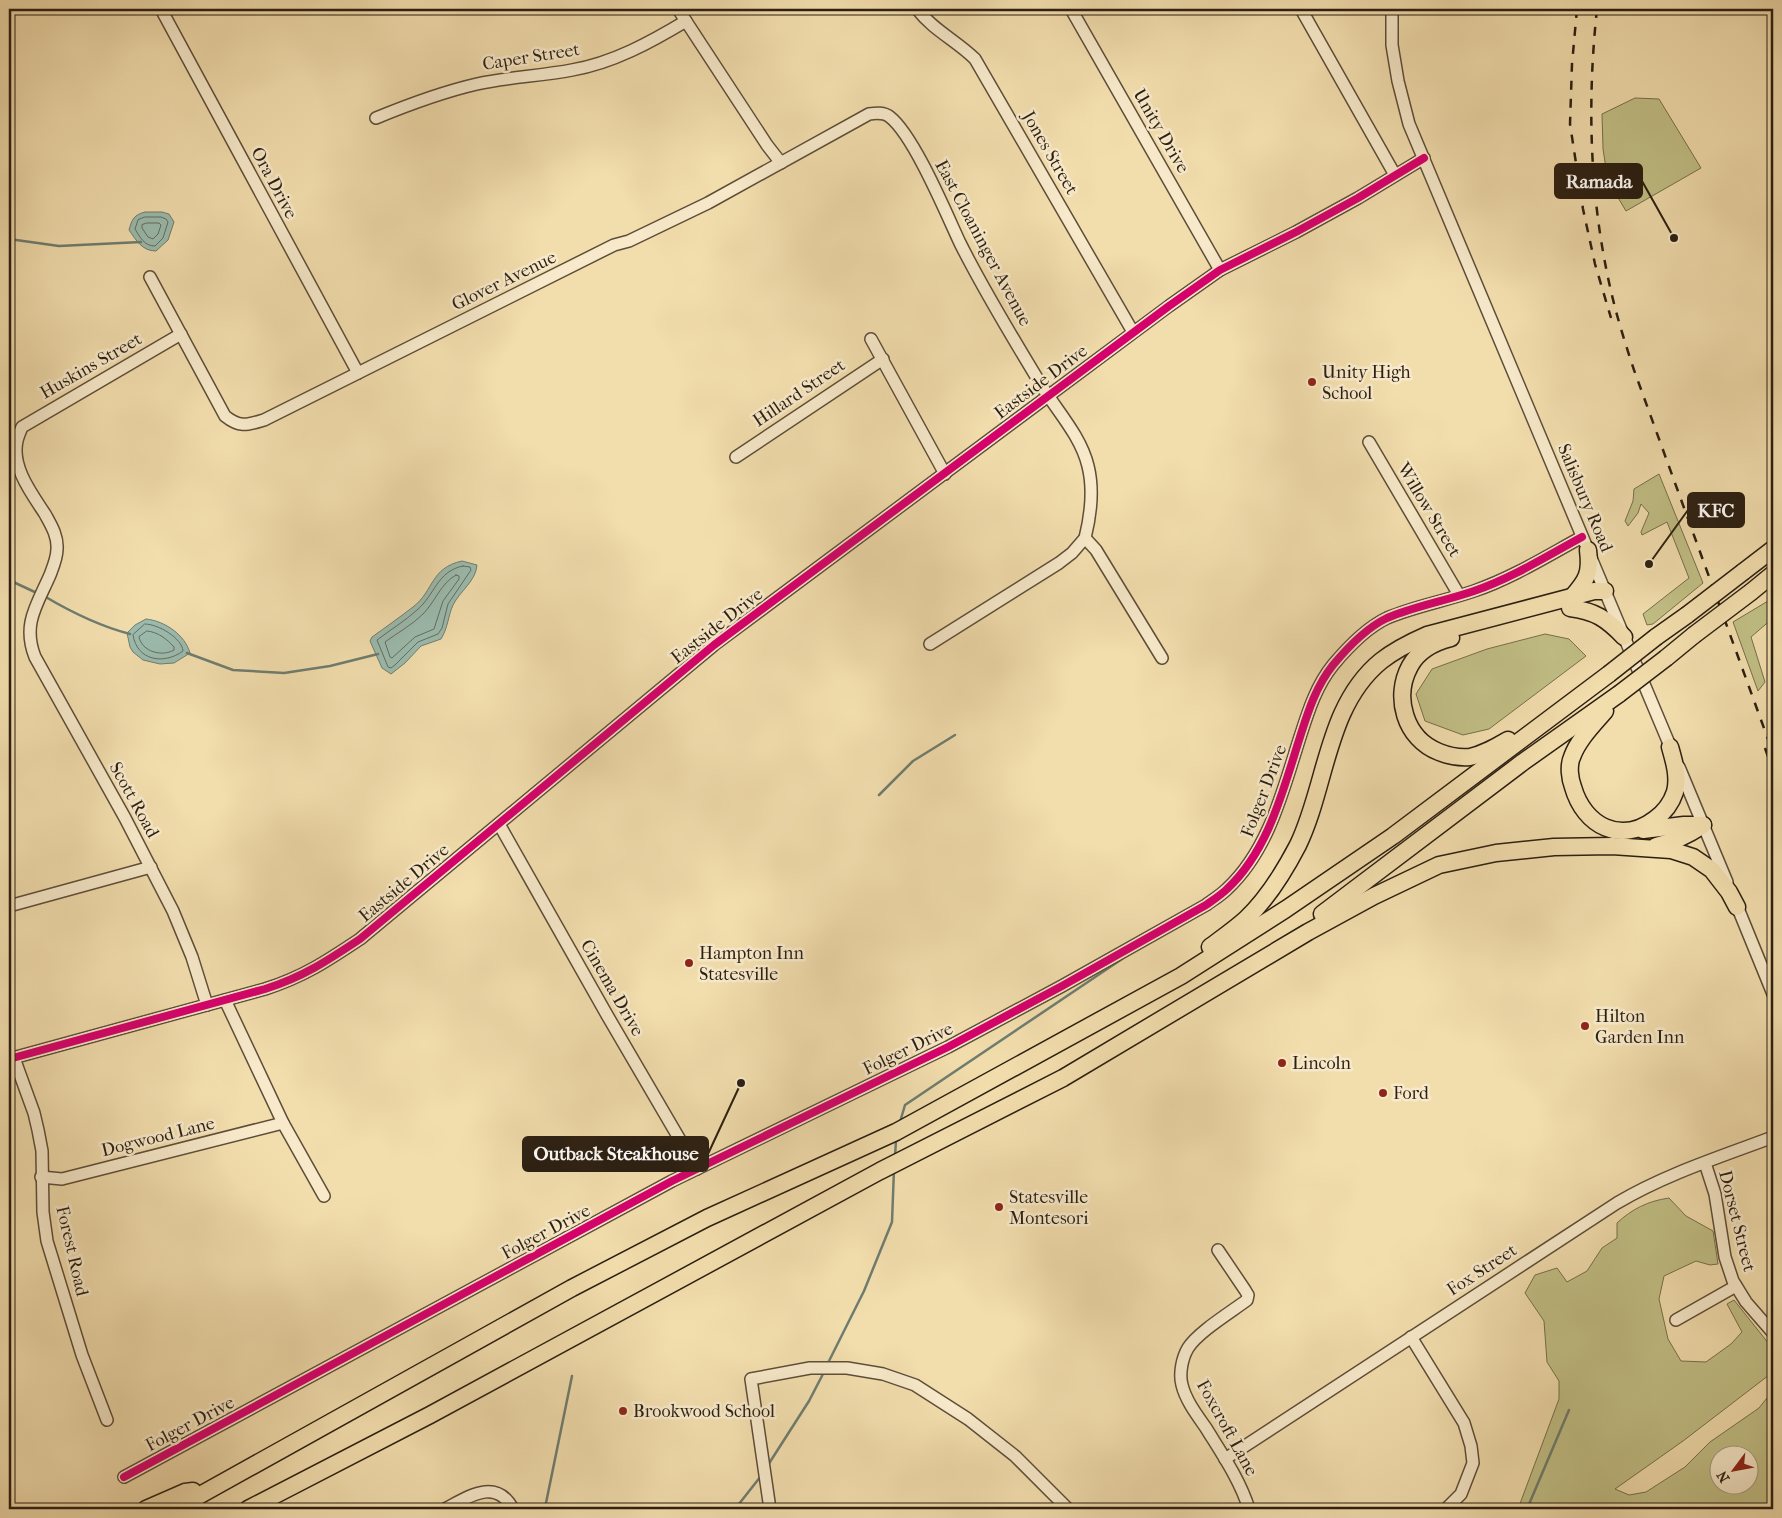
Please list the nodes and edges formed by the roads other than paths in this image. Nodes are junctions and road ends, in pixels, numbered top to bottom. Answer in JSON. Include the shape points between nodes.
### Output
{"nodes":[{"id":1,"x":161,"y":9,"type":"edge"},
{"id":2,"x":678,"y":9,"type":"edge"},
{"id":3,"x":917,"y":9,"type":"edge"},
{"id":4,"x":1071,"y":9,"type":"edge"},
{"id":5,"x":1301,"y":9,"type":"edge"},
{"id":6,"x":1392,"y":9,"type":"edge"},
{"id":7,"x":686,"y":21,"type":"junction"},
{"id":8,"x":376,"y":118,"type":"dead end"},
{"id":9,"x":1424,"y":158,"type":"junction"},
{"id":10,"x":781,"y":163,"type":"junction"},
{"id":11,"x":1395,"y":175,"type":"junction"},
{"id":12,"x":1220,"y":270,"type":"junction"},
{"id":13,"x":150,"y":277,"type":"dead end"},
{"id":14,"x":1133,"y":332,"type":"junction"},
{"id":15,"x":181,"y":334,"type":"junction"},
{"id":16,"x":871,"y":339,"type":"dead end"},
{"id":17,"x":883,"y":359,"type":"junction"},
{"id":18,"x":358,"y":373,"type":"junction"},
{"id":19,"x":1048,"y":395,"type":"junction"},
{"id":20,"x":1369,"y":442,"type":"dead end"},
{"id":21,"x":736,"y":457,"type":"dead end"},
{"id":22,"x":945,"y":474,"type":"junction"},
{"id":23,"x":1085,"y":538,"type":"junction"},
{"id":24,"x":1585,"y":543,"type":"junction"},
{"id":25,"x":1773,"y":549,"type":"edge"},
{"id":26,"x":1773,"y":574,"type":"edge"},
{"id":27,"x":1605,"y":591,"type":"junction"},
{"id":28,"x":1459,"y":595,"type":"junction"},
{"id":29,"x":1571,"y":602,"type":"junction"},
{"id":30,"x":33,"y":615,"type":"joint"},
{"id":31,"x":1624,"y":637,"type":"junction"},
{"id":32,"x":930,"y":644,"type":"dead end"},
{"id":33,"x":1162,"y":658,"type":"dead end"},
{"id":34,"x":1585,"y":692,"type":"junction"},
{"id":35,"x":1619,"y":694,"type":"junction"},
{"id":36,"x":1670,"y":747,"type":"junction"},
{"id":37,"x":499,"y":824,"type":"junction"},
{"id":38,"x":1703,"y":825,"type":"junction"},
{"id":39,"x":1634,"y":830,"type":"junction"},
{"id":40,"x":1647,"y":847,"type":"junction"},
{"id":41,"x":151,"y":867,"type":"junction"},
{"id":42,"x":9,"y":906,"type":"edge"},
{"id":43,"x":1737,"y":907,"type":"junction"},
{"id":44,"x":1243,"y":971,"type":"junction"},
{"id":45,"x":1773,"y":994,"type":"edge"},
{"id":46,"x":225,"y":1000,"type":"junction"},
{"id":47,"x":207,"y":1005,"type":"junction"},
{"id":48,"x":11,"y":1058,"type":"edge"},
{"id":49,"x":1008,"y":1071,"type":"junction"},
{"id":50,"x":283,"y":1123,"type":"junction"},
{"id":51,"x":1773,"y":1138,"type":"edge"},
{"id":52,"x":1705,"y":1163,"type":"junction"},
{"id":53,"x":697,"y":1169,"type":"junction"},
{"id":54,"x":41,"y":1177,"type":"junction"},
{"id":55,"x":324,"y":1196,"type":"dead end"},
{"id":56,"x":1218,"y":1250,"type":"dead end"},
{"id":57,"x":1736,"y":1286,"type":"junction"},
{"id":58,"x":1676,"y":1320,"type":"dead end"},
{"id":59,"x":1773,"y":1333,"type":"edge"},
{"id":60,"x":1411,"y":1337,"type":"junction"},
{"id":61,"x":107,"y":1420,"type":"dead end"},
{"id":62,"x":1225,"y":1459,"type":"junction"},
{"id":63,"x":124,"y":1477,"type":"dead end"},
{"id":64,"x":215,"y":1488,"type":"junction"},
{"id":65,"x":146,"y":1509,"type":"edge"},
{"id":66,"x":175,"y":1509,"type":"edge"},
{"id":67,"x":248,"y":1509,"type":"edge"},
{"id":68,"x":445,"y":1509,"type":"edge"},
{"id":69,"x":513,"y":1509,"type":"edge"},
{"id":70,"x":770,"y":1509,"type":"edge"},
{"id":71,"x":1068,"y":1509,"type":"edge"},
{"id":72,"x":1248,"y":1509,"type":"edge"},
{"id":73,"x":1446,"y":1509,"type":"edge"}],
"edges":[{"from":1,"to":18,"type":"street","name":"Ora Drive"},
{"from":2,"to":7,"type":"street"},
{"from":3,"to":14,"type":"street","name":"Jones Street","via":[[935,28],[975,59]]},
{"from":4,"to":12,"type":"street","name":"Unity Drive"},
{"from":5,"to":11,"type":"street"},
{"from":6,"to":9,"type":"street","name":"Salisbury Road","via":[[1392,45],[1398,81],[1409,124]]},
{"from":7,"to":8,"type":"street","name":"Caper Street","via":[[613,59],[574,70],[479,83],[427,97]]},
{"from":7,"to":10,"type":"street"},
{"from":9,"to":11,"type":"street","name":"Eastside Drive"},
{"from":9,"to":24,"type":"street","name":"Salisbury Road"},
{"from":10,"to":18,"type":"street","name":"Glover Avenue","via":[[708,203]]},
{"from":10,"to":19,"type":"street","name":"East Cloaninger Avenue","via":[[869,114],[889,116],[911,144],[969,260]]},
{"from":11,"to":12,"type":"street","name":"Eastside Drive","via":[[1298,231]]},
{"from":12,"to":14,"type":"street","name":"Eastside Drive"},
{"from":13,"to":15,"type":"street"},
{"from":14,"to":19,"type":"street","name":"Eastside Drive"},
{"from":15,"to":18,"type":"street","name":"Glover Avenue","via":[[225,416],[240,425],[264,420]]},
{"from":15,"to":30,"type":"street","name":"Huskins Street","via":[[22,427],[16,442],[16,459],[52,526],[58,551]]},
{"from":16,"to":17,"type":"street"},
{"from":17,"to":21,"type":"street","name":"Hillard Street"},
{"from":17,"to":22,"type":"street"},
{"from":19,"to":22,"type":"street","name":"Eastside Drive"},
{"from":19,"to":23,"type":"street","name":"East Cloaninger Avenue","via":[[1080,444],[1088,467],[1092,494]]},
{"from":20,"to":28,"type":"street","name":"Willow Street"},
{"from":22,"to":37,"type":"street","name":"Eastside Drive","via":[[714,645]]},
{"from":23,"to":32,"type":"street","via":[[1059,563]]},
{"from":23,"to":33,"type":"street","via":[[1096,550]]},
{"from":24,"to":27,"type":"street","name":"Salisbury Road"},
{"from":24,"to":28,"type":"street","name":"Folger Drive"},
{"from":24,"to":29,"type":"highway","via":[[1590,566],[1584,583]]},
{"from":25,"to":34,"type":"highway","bridge":true},
{"from":26,"to":35,"type":"highway","bridge":true},
{"from":27,"to":29,"type":"highway","via":[[1594,591]]},
{"from":27,"to":31,"type":"street","name":"Salisbury Road"},
{"from":28,"to":53,"type":"street","name":"Folger Drive","via":[[1386,619],[1368,630],[1333,665],[1313,700],[1276,810],[1259,848],[1227,890],[1181,920],[948,1047]]},
{"from":29,"to":31,"type":"highway","via":[[1596,614]]},
{"from":29,"to":34,"type":"highway","via":[[1434,644],[1411,664],[1401,702],[1416,737],[1431,749],[1449,756],[1468,757],[1487,752]]},
{"from":29,"to":49,"type":"highway","via":[[1427,635],[1403,646],[1381,662],[1347,703],[1298,844],[1275,883],[1246,918],[1198,955]]},
{"from":30,"to":41,"type":"street","name":"Scott Road","via":[[29,637],[35,657]]},
{"from":31,"to":36,"type":"street","name":"Salisbury Road"},
{"from":34,"to":49,"type":"highway","via":[[1393,836],[1286,910],[1181,976]]},
{"from":35,"to":39,"type":"highway","via":[[1581,740],[1571,758],[1570,779],[1576,799],[1601,826],[1617,831]]},
{"from":35,"to":44,"type":"highway","via":[[1522,762],[1363,885]]},
{"from":36,"to":38,"type":"street","name":"Salisbury Road"},
{"from":36,"to":39,"type":"highway","via":[[1676,768],[1671,803],[1657,818]]},
{"from":37,"to":46,"type":"street","name":"Eastside Drive","via":[[360,939],[331,958],[284,983]]},
{"from":37,"to":53,"type":"street","name":"Cinema Drive"},
{"from":38,"to":39,"type":"highway"},
{"from":38,"to":40,"type":"highway","via":[[1687,836]]},
{"from":38,"to":43,"type":"street","name":"Salisbury Road"},
{"from":40,"to":43,"type":"highway","via":[[1693,856],[1712,870]]},
{"from":40,"to":44,"type":"highway","via":[[1554,847],[1496,853],[1439,865],[1374,896]]},
{"from":41,"to":42,"type":"street"},
{"from":41,"to":47,"type":"street","name":"Scott Road","via":[[192,957]]},
{"from":43,"to":45,"type":"street","name":"Salisbury Road"},
{"from":44,"to":67,"type":"highway","via":[[1063,1078],[872,1176],[430,1415]]},
{"from":46,"to":47,"type":"street","name":"Eastside Drive"},
{"from":46,"to":50,"type":"street"},
{"from":47,"to":48,"type":"street","name":"Eastside Drive"},
{"from":48,"to":54,"type":"street","name":"Forest Road","via":[[34,1113],[42,1151]]},
{"from":49,"to":64,"type":"highway","via":[[896,1132],[706,1218],[572,1288]]},
{"from":50,"to":54,"type":"street","name":"Dogwood Lane","via":[[62,1179]]},
{"from":50,"to":55,"type":"street"},
{"from":51,"to":52,"type":"street","name":"Fox Street"},
{"from":52,"to":57,"type":"street","name":"Dorset Street","via":[[1715,1194],[1725,1257]]},
{"from":52,"to":60,"type":"street","name":"Fox Street","via":[[1644,1187],[1617,1202]]},
{"from":53,"to":63,"type":"street","name":"Folger Drive"},
{"from":54,"to":61,"type":"street","name":"Forest Road","via":[[47,1241],[82,1355]]},
{"from":56,"to":62,"type":"street","name":"Foxcroft Lane","via":[[1248,1295],[1247,1300],[1188,1347],[1182,1365],[1181,1384],[1188,1401]]},
{"from":57,"to":58,"type":"street"},
{"from":57,"to":59,"type":"street","name":"Dorset Street"},
{"from":60,"to":62,"type":"street","name":"Fox Street"},
{"from":60,"to":73,"type":"street","via":[[1464,1423],[1471,1446],[1473,1463],[1461,1494]]},
{"from":62,"to":72,"type":"street","name":"Foxcroft Lane"},
{"from":64,"to":65,"type":"highway","via":[[185,1492]]},
{"from":64,"to":66,"type":"highway"},
{"from":68,"to":69,"type":"street","via":[[474,1494],[488,1491],[502,1495]]},
{"from":70,"to":71,"type":"street","via":[[751,1379],[810,1368],[847,1368],[883,1374],[915,1385],[968,1419],[1015,1456]]}]}
